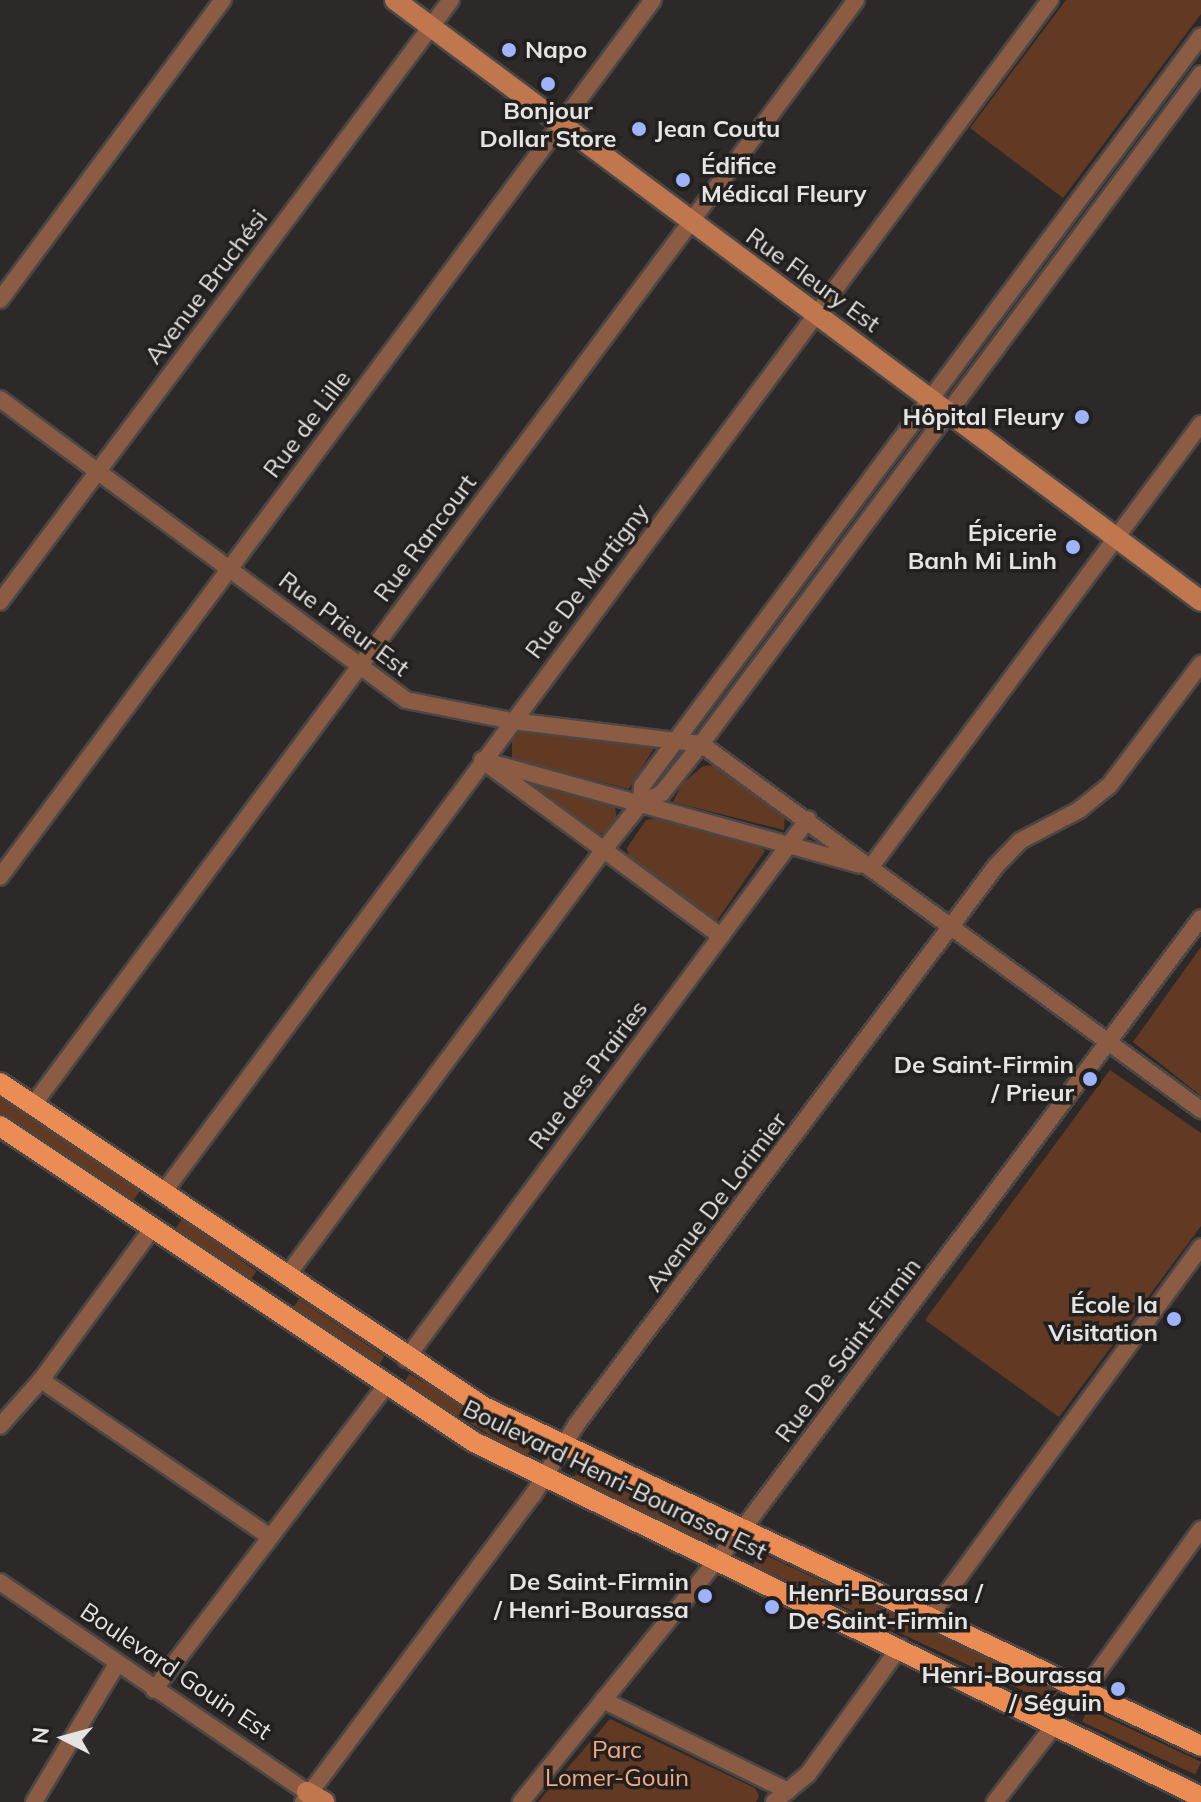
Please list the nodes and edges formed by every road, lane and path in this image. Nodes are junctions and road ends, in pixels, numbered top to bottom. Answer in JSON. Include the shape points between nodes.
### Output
{"nodes":[{"id":1,"x":223,"y":0,"type":"edge"},
{"id":2,"x":395,"y":0,"type":"edge"},
{"id":3,"x":451,"y":0,"type":"edge"},
{"id":4,"x":653,"y":0,"type":"edge"},
{"id":5,"x":856,"y":0,"type":"edge"},
{"id":6,"x":1050,"y":0,"type":"edge"},
{"id":7,"x":431,"y":27,"type":"junction"},
{"id":8,"x":1201,"y":36,"type":"edge"},
{"id":9,"x":1201,"y":74,"type":"edge"},
{"id":10,"x":561,"y":124,"type":"junction"},
{"id":11,"x":690,"y":221,"type":"junction"},
{"id":12,"x":1014,"y":287,"type":"junction"},
{"id":13,"x":0,"y":300,"type":"edge"},
{"id":14,"x":1033,"y":300,"type":"junction"},
{"id":15,"x":816,"y":314,"type":"junction"},
{"id":16,"x":971,"y":346,"type":"junction"},
{"id":17,"x":988,"y":359,"type":"junction"},
{"id":18,"x":0,"y":399,"type":"edge"},
{"id":19,"x":931,"y":399,"type":"junction"},
{"id":20,"x":949,"y":413,"type":"junction"},
{"id":21,"x":1201,"y":424,"type":"edge"},
{"id":22,"x":98,"y":470,"type":"junction"},
{"id":23,"x":1115,"y":537,"type":"junction"},
{"id":24,"x":229,"y":569,"type":"junction"},
{"id":25,"x":1201,"y":601,"type":"edge"},
{"id":26,"x":0,"y":602,"type":"edge"},
{"id":27,"x":1201,"y":664,"type":"edge"},
{"id":28,"x":360,"y":667,"type":"junction"},
{"id":29,"x":512,"y":721,"type":"junction"},
{"id":30,"x":676,"y":741,"type":"junction"},
{"id":31,"x":701,"y":744,"type":"junction"},
{"id":32,"x":482,"y":760,"type":"junction"},
{"id":33,"x":641,"y":803,"type":"junction"},
{"id":34,"x":808,"y":819,"type":"junction"},
{"id":35,"x":788,"y":845,"type":"junction"},
{"id":36,"x":602,"y":852,"type":"junction"},
{"id":37,"x":870,"y":868,"type":"junction"},
{"id":38,"x":0,"y":877,"type":"edge"},
{"id":39,"x":1201,"y":918,"type":"edge"},
{"id":40,"x":951,"y":928,"type":"junction"},
{"id":41,"x":721,"y":936,"type":"junction"},
{"id":42,"x":1108,"y":1043,"type":"junction"},
{"id":43,"x":0,"y":1083,"type":"edge"},
{"id":44,"x":33,"y":1105,"type":"junction"},
{"id":45,"x":1201,"y":1110,"type":"edge"},
{"id":46,"x":0,"y":1126,"type":"edge"},
{"id":47,"x":163,"y":1193,"type":"junction"},
{"id":48,"x":152,"y":1229,"type":"junction"},
{"id":49,"x":1201,"y":1247,"type":"edge"},
{"id":50,"x":286,"y":1277,"type":"junction"},
{"id":51,"x":406,"y":1359,"type":"junction"},
{"id":52,"x":41,"y":1380,"type":"junction"},
{"id":53,"x":385,"y":1387,"type":"junction"},
{"id":54,"x":0,"y":1426,"type":"edge"},
{"id":55,"x":562,"y":1447,"type":"junction"},
{"id":56,"x":544,"y":1478,"type":"junction"},
{"id":57,"x":1201,"y":1529,"type":"edge"},
{"id":58,"x":740,"y":1532,"type":"junction"},
{"id":59,"x":270,"y":1537,"type":"junction"},
{"id":60,"x":717,"y":1560,"type":"junction"},
{"id":61,"x":0,"y":1582,"type":"edge"},
{"id":62,"x":927,"y":1620,"type":"junction"},
{"id":63,"x":900,"y":1647,"type":"junction"},
{"id":64,"x":117,"y":1664,"type":"junction"},
{"id":65,"x":154,"y":1690,"type":"junction"},
{"id":66,"x":1082,"y":1694,"type":"junction"},
{"id":67,"x":603,"y":1700,"type":"junction"},
{"id":68,"x":1053,"y":1727,"type":"junction"},
{"id":69,"x":1201,"y":1746,"type":"edge"},
{"id":70,"x":788,"y":1791,"type":"junction"},
{"id":71,"x":1201,"y":1797,"type":"edge"},
{"id":72,"x":311,"y":1799,"type":"edge"},
{"id":73,"x":34,"y":1802,"type":"edge"},
{"id":74,"x":521,"y":1802,"type":"edge"},
{"id":75,"x":774,"y":1802,"type":"edge"},
{"id":76,"x":995,"y":1802,"type":"edge"}],
"edges":[{"from":1,"to":13,"type":"street"},
{"from":2,"to":7,"type":"street","name":"Rue Fleury Est"},
{"from":3,"to":7,"type":"street","name":"Avenue Bruchési"},
{"from":4,"to":10,"type":"street","name":"Rue de Lille"},
{"from":5,"to":11,"type":"street","name":"Rue Rancourt"},
{"from":6,"to":15,"type":"street","name":"Rue De Martigny"},
{"from":7,"to":10,"type":"street","name":"Rue Fleury Est"},
{"from":7,"to":22,"type":"street","name":"Avenue Bruchési"},
{"from":8,"to":12,"type":"street"},
{"from":9,"to":14,"type":"street"},
{"from":10,"to":11,"type":"street","name":"Rue Fleury Est"},
{"from":10,"to":24,"type":"street","name":"Rue de Lille"},
{"from":11,"to":15,"type":"street","name":"Rue Fleury Est"},
{"from":11,"to":28,"type":"street","name":"Rue Rancourt"},
{"from":12,"to":14,"type":"street"},
{"from":12,"to":16,"type":"street"},
{"from":14,"to":17,"type":"street"},
{"from":15,"to":19,"type":"street","name":"Rue Fleury Est"},
{"from":15,"to":29,"type":"street","name":"Rue De Martigny"},
{"from":16,"to":17,"type":"street"},
{"from":16,"to":19,"type":"street"},
{"from":17,"to":20,"type":"street"},
{"from":18,"to":22,"type":"street","name":"Rue Prieur Est"},
{"from":19,"to":20,"type":"street","name":"Rue Fleury Est"},
{"from":19,"to":30,"type":"street"},
{"from":20,"to":23,"type":"street","name":"Rue Fleury Est"},
{"from":20,"to":31,"type":"street"},
{"from":21,"to":23,"type":"street"},
{"from":22,"to":24,"type":"street","name":"Rue Prieur Est"},
{"from":22,"to":26,"type":"street","name":"Avenue Bruchési"},
{"from":23,"to":25,"type":"street","name":"Rue Fleury Est"},
{"from":23,"to":37,"type":"street"},
{"from":24,"to":28,"type":"street","name":"Rue Prieur Est"},
{"from":24,"to":38,"type":"street","name":"Rue de Lille"},
{"from":27,"to":40,"type":"street","name":"Avenue De Lorimier","via":[[1109,786],[1079,810],[1020,841]]},
{"from":28,"to":29,"type":"street","name":"Rue Prieur Est","via":[[406,700]]},
{"from":28,"to":44,"type":"street","name":"Rue Rancourt"},
{"from":29,"to":30,"type":"street","name":"Rue Prieur Est"},
{"from":29,"to":32,"type":"street","name":"Rue De Martigny"},
{"from":30,"to":31,"type":"street","name":"Rue Prieur Est"},
{"from":30,"to":33,"type":"street","via":[[642,786]]},
{"from":31,"to":33,"type":"street","via":[[662,793]]},
{"from":31,"to":34,"type":"street","name":"Rue Prieur Est"},
{"from":32,"to":33,"type":"street","name":"Rue Prieur Est"},
{"from":32,"to":36,"type":"street"},
{"from":32,"to":47,"type":"street","name":"Rue De Martigny"},
{"from":33,"to":35,"type":"street","name":"Rue Prieur Est"},
{"from":33,"to":36,"type":"street"},
{"from":34,"to":35,"type":"street","name":"Rue des Prairies"},
{"from":34,"to":37,"type":"street","name":"Rue Prieur Est"},
{"from":35,"to":37,"type":"street","name":"Rue Prieur Est"},
{"from":35,"to":41,"type":"street","name":"Rue des Prairies"},
{"from":36,"to":41,"type":"street"},
{"from":36,"to":50,"type":"street"},
{"from":37,"to":40,"type":"street","name":"Rue Prieur Est"},
{"from":39,"to":42,"type":"street","name":"Rue De Saint-Firmin"},
{"from":40,"to":42,"type":"street","name":"Rue Prieur Est"},
{"from":40,"to":55,"type":"street","name":"Avenue De Lorimier"},
{"from":41,"to":51,"type":"street","name":"Rue des Prairies"},
{"from":42,"to":45,"type":"street","name":"Rue Prieur Est"},
{"from":42,"to":58,"type":"street","name":"Rue De Saint-Firmin"},
{"from":43,"to":44,"type":"main road","name":"Boulevard Henri-Bourassa Est"},
{"from":44,"to":47,"type":"main road","name":"Boulevard Henri-Bourassa Est"},
{"from":46,"to":48,"type":"main road","name":"Boulevard Henri-Bourassa Est"},
{"from":47,"to":50,"type":"main road","name":"Boulevard Henri-Bourassa Est"},
{"from":48,"to":52,"type":"street"},
{"from":48,"to":53,"type":"main road","name":"Boulevard Henri-Bourassa Est"},
{"from":49,"to":62,"type":"street"},
{"from":50,"to":51,"type":"main road","name":"Boulevard Henri-Bourassa Est"},
{"from":51,"to":55,"type":"main road","name":"Boulevard Henri-Bourassa Est"},
{"from":52,"to":54,"type":"street"},
{"from":52,"to":59,"type":"street"},
{"from":53,"to":56,"type":"main road","name":"Boulevard Henri-Bourassa Est"},
{"from":53,"to":59,"type":"street"},
{"from":55,"to":56,"type":"street","name":"Avenue De Lorimier"},
{"from":55,"to":58,"type":"main road","name":"Boulevard Henri-Bourassa Est"},
{"from":56,"to":60,"type":"main road","name":"Boulevard Henri-Bourassa Est"},
{"from":56,"to":72,"type":"street","name":"Avenue De Lorimier"},
{"from":57,"to":66,"type":"street"},
{"from":58,"to":60,"type":"street","name":"Rue De Saint-Firmin"},
{"from":58,"to":62,"type":"main road","name":"Boulevard Henri-Bourassa Est"},
{"from":59,"to":65,"type":"street"},
{"from":60,"to":63,"type":"main road","name":"Boulevard Henri-Bourassa Est"},
{"from":60,"to":67,"type":"street","name":"Rue De Saint-Firmin"},
{"from":61,"to":64,"type":"street","name":"Boulevard Gouin Est"},
{"from":62,"to":66,"type":"main road","name":"Boulevard Henri-Bourassa Est"},
{"from":63,"to":68,"type":"main road","name":"Boulevard Henri-Bourassa Est"},
{"from":63,"to":70,"type":"street","via":[[808,1774]]},
{"from":64,"to":65,"type":"street","name":"Boulevard Gouin Est"},
{"from":64,"to":73,"type":"street"},
{"from":65,"to":72,"type":"street","name":"Boulevard Gouin Est"},
{"from":66,"to":69,"type":"main road","name":"Boulevard Henri-Bourassa Est"},
{"from":67,"to":70,"type":"street"},
{"from":67,"to":74,"type":"street","name":"Rue De Saint-Firmin"},
{"from":68,"to":71,"type":"main road","name":"Boulevard Henri-Bourassa Est"},
{"from":68,"to":76,"type":"street"},
{"from":70,"to":75,"type":"street"}]}
